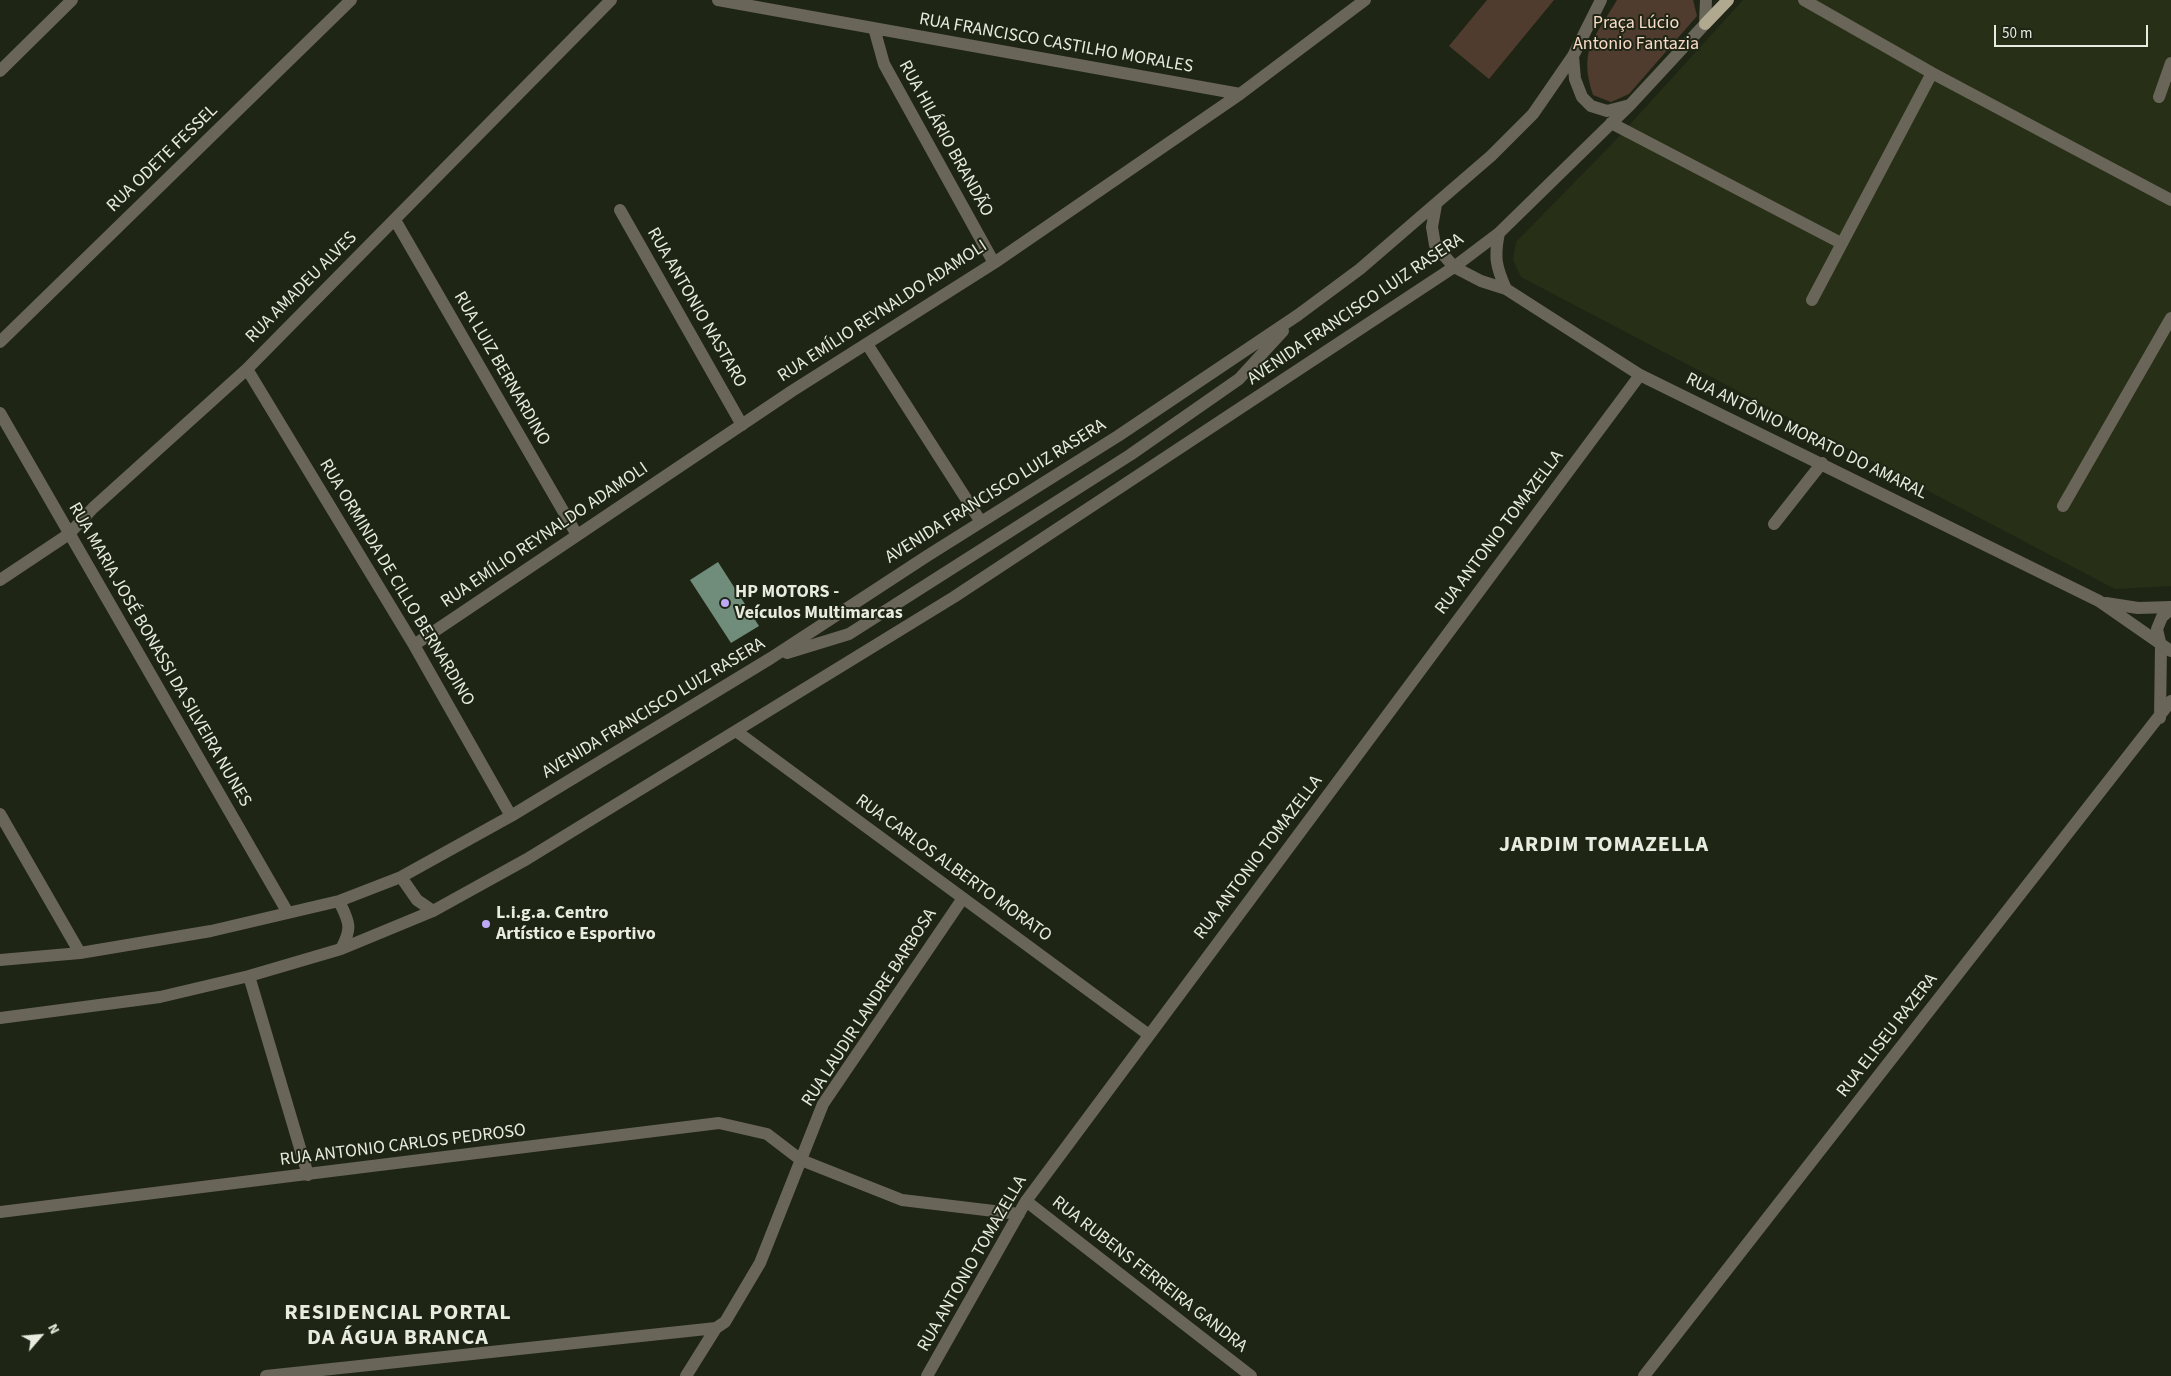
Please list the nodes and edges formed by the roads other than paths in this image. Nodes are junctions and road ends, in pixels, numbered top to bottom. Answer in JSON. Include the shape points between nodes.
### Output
{"nodes":[{"id":1,"x":72,"y":0,"type":"edge"},
{"id":2,"x":351,"y":0,"type":"edge"},
{"id":3,"x":611,"y":0,"type":"edge"},
{"id":4,"x":718,"y":0,"type":"edge"},
{"id":5,"x":1365,"y":0,"type":"edge"},
{"id":6,"x":1600,"y":0,"type":"edge"},
{"id":7,"x":1728,"y":0,"type":"edge"},
{"id":8,"x":1804,"y":0,"type":"edge"},
{"id":9,"x":1708,"y":4,"type":"edge"},
{"id":10,"x":1705,"y":24,"type":"junction"},
{"id":11,"x":874,"y":28,"type":"junction"},
{"id":12,"x":1573,"y":56,"type":"junction"},
{"id":13,"x":2171,"y":63,"type":"edge"},
{"id":14,"x":0,"y":70,"type":"edge"},
{"id":15,"x":1932,"y":73,"type":"junction"},
{"id":16,"x":1240,"y":94,"type":"junction"},
{"id":17,"x":2159,"y":97,"type":"dead end"},
{"id":18,"x":1630,"y":105,"type":"junction"},
{"id":19,"x":1611,"y":123,"type":"junction"},
{"id":20,"x":2171,"y":200,"type":"edge"},
{"id":21,"x":1436,"y":206,"type":"junction"},
{"id":22,"x":620,"y":210,"type":"dead end"},
{"id":23,"x":395,"y":220,"type":"junction"},
{"id":24,"x":1499,"y":233,"type":"junction"},
{"id":25,"x":1841,"y":243,"type":"junction"},
{"id":26,"x":994,"y":263,"type":"junction"},
{"id":27,"x":1454,"y":267,"type":"junction"},
{"id":28,"x":1506,"y":289,"type":"junction"},
{"id":29,"x":1812,"y":300,"type":"dead end"},
{"id":30,"x":1298,"y":315,"type":"junction"},
{"id":31,"x":2171,"y":318,"type":"edge"},
{"id":32,"x":0,"y":342,"type":"edge"},
{"id":33,"x":867,"y":344,"type":"junction"},
{"id":34,"x":247,"y":369,"type":"junction"},
{"id":35,"x":1640,"y":375,"type":"junction"},
{"id":36,"x":0,"y":413,"type":"edge"},
{"id":37,"x":742,"y":425,"type":"junction"},
{"id":38,"x":1822,"y":463,"type":"junction"},
{"id":39,"x":2063,"y":506,"type":"dead end"},
{"id":40,"x":981,"y":522,"type":"junction"},
{"id":41,"x":1774,"y":524,"type":"dead end"},
{"id":42,"x":69,"y":534,"type":"junction"},
{"id":43,"x":577,"y":535,"type":"junction"},
{"id":44,"x":0,"y":580,"type":"edge"},
{"id":45,"x":2099,"y":601,"type":"junction"},
{"id":46,"x":2171,"y":608,"type":"edge"},
{"id":47,"x":414,"y":645,"type":"junction"},
{"id":48,"x":2166,"y":648,"type":"edge"},
{"id":49,"x":771,"y":658,"type":"junction"},
{"id":50,"x":2171,"y":701,"type":"edge"},
{"id":51,"x":2160,"y":718,"type":"junction"},
{"id":52,"x":736,"y":731,"type":"junction"},
{"id":53,"x":0,"y":814,"type":"edge"},
{"id":54,"x":511,"y":816,"type":"junction"},
{"id":55,"x":400,"y":877,"type":"junction"},
{"id":56,"x":963,"y":898,"type":"junction"},
{"id":57,"x":339,"y":900,"type":"junction"},
{"id":58,"x":433,"y":911,"type":"junction"},
{"id":59,"x":288,"y":913,"type":"junction"},
{"id":60,"x":341,"y":949,"type":"junction"},
{"id":61,"x":80,"y":953,"type":"junction"},
{"id":62,"x":0,"y":960,"type":"edge"},
{"id":63,"x":250,"y":976,"type":"junction"},
{"id":64,"x":0,"y":1018,"type":"edge"},
{"id":65,"x":1149,"y":1035,"type":"junction"},
{"id":66,"x":801,"y":1160,"type":"junction"},
{"id":67,"x":308,"y":1175,"type":"junction"},
{"id":68,"x":1026,"y":1201,"type":"junction"},
{"id":69,"x":0,"y":1212,"type":"edge"},
{"id":70,"x":1019,"y":1214,"type":"junction"},
{"id":71,"x":716,"y":1328,"type":"junction"},
{"id":72,"x":933,"y":1374,"type":"edge"},
{"id":73,"x":266,"y":1376,"type":"edge"},
{"id":74,"x":686,"y":1376,"type":"edge"},
{"id":75,"x":1251,"y":1376,"type":"edge"},
{"id":76,"x":1644,"y":1376,"type":"edge"}],
"edges":[{"from":1,"to":14,"type":"street"},
{"from":2,"to":32,"type":"street","name":"RUA ODETE FESSEL"},
{"from":3,"to":23,"type":"street","name":"RUA AMADEU ALVES"},
{"from":4,"to":11,"type":"street","name":"RUA FRANCISCO CASTILHO MORALES"},
{"from":5,"to":16,"type":"street","name":"RUA EMÍLIO REYNALDO ADAMOLI"},
{"from":6,"to":12,"type":"street","name":"AVENIDA FRANCISCO LUIZ RASERA"},
{"from":7,"to":10,"type":"main road"},
{"from":8,"to":15,"type":"street"},
{"from":9,"to":10,"type":"street"},
{"from":10,"to":18,"type":"street","name":"AVENIDA FRANCISCO LUIZ RASERA"},
{"from":11,"to":16,"type":"street","name":"RUA FRANCISCO CASTILHO MORALES"},
{"from":11,"to":26,"type":"street","name":"RUA HILÁRIO BRANDÃO","via":[[884,64]]},
{"from":12,"to":18,"type":"street","via":[[1575,79],[1582,97],[1591,106],[1607,111]]},
{"from":12,"to":21,"type":"street","name":"AVENIDA FRANCISCO LUIZ RASERA","via":[[1533,114]]},
{"from":13,"to":17,"type":"street"},
{"from":15,"to":20,"type":"street"},
{"from":15,"to":25,"type":"street"},
{"from":16,"to":26,"type":"street","name":"RUA EMÍLIO REYNALDO ADAMOLI"},
{"from":18,"to":19,"type":"street","name":"AVENIDA FRANCISCO LUIZ RASERA"},
{"from":19,"to":24,"type":"street","name":"AVENIDA FRANCISCO LUIZ RASERA"},
{"from":19,"to":25,"type":"street"},
{"from":21,"to":27,"type":"street","via":[[1432,227],[1435,245]]},
{"from":21,"to":30,"type":"street","name":"AVENIDA FRANCISCO LUIZ RASERA"},
{"from":22,"to":37,"type":"street","name":"RUA ANTONIO NASTARO"},
{"from":23,"to":34,"type":"street","name":"RUA AMADEU ALVES"},
{"from":23,"to":43,"type":"street","name":"RUA LUIZ BERNARDINO"},
{"from":24,"to":27,"type":"street","name":"AVENIDA FRANCISCO LUIZ RASERA"},
{"from":24,"to":28,"type":"street","via":[[1495,252],[1497,270]]},
{"from":25,"to":29,"type":"street"},
{"from":26,"to":33,"type":"street","name":"RUA EMÍLIO REYNALDO ADAMOLI"},
{"from":27,"to":28,"type":"street","name":"RUA ANTÔNIO MORATO DO AMARAL"},
{"from":27,"to":52,"type":"street","name":"AVENIDA FRANCISCO LUIZ RASERA","via":[[954,597]]},
{"from":28,"to":35,"type":"street","name":"RUA ANTÔNIO MORATO DO AMARAL"},
{"from":30,"to":40,"type":"street","name":"AVENIDA FRANCISCO LUIZ RASERA","via":[[1118,436]]},
{"from":30,"to":49,"type":"street","via":[[1239,379],[1130,455],[849,634]]},
{"from":31,"to":39,"type":"street"},
{"from":33,"to":37,"type":"street","name":"RUA EMÍLIO REYNALDO ADAMOLI"},
{"from":33,"to":40,"type":"street"},
{"from":34,"to":42,"type":"street","name":"RUA AMADEU ALVES","via":[[93,508]]},
{"from":34,"to":47,"type":"street","name":"RUA ORMINDA DE CILLO BERNARDINO"},
{"from":35,"to":38,"type":"street","name":"RUA ANTÔNIO MORATO DO AMARAL"},
{"from":35,"to":65,"type":"street","name":"RUA ANTONIO TOMAZELLA"},
{"from":36,"to":42,"type":"street","name":"RUA MARIA JOSÉ BONASSI DA SILVEIRA NUNES"},
{"from":37,"to":43,"type":"street","name":"RUA EMÍLIO REYNALDO ADAMOLI"},
{"from":38,"to":41,"type":"street"},
{"from":38,"to":45,"type":"street","name":"RUA ANTÔNIO MORATO DO AMARAL"},
{"from":40,"to":49,"type":"street","name":"AVENIDA FRANCISCO LUIZ RASERA"},
{"from":42,"to":44,"type":"street","name":"RUA AMADEU ALVES"},
{"from":42,"to":59,"type":"street","name":"RUA MARIA JOSÉ BONASSI DA SILVEIRA NUNES"},
{"from":43,"to":47,"type":"street","name":"RUA EMÍLIO REYNALDO ADAMOLI"},
{"from":45,"to":46,"type":"street","name":"RUA ANTÔNIO MORATO DO AMARAL","via":[[2138,608]]},
{"from":45,"to":48,"type":"street","name":"RUA ANTÔNIO MORATO DO AMARAL"},
{"from":46,"to":48,"type":"street","via":[[2158,622],[2157,634]]},
{"from":47,"to":54,"type":"street","name":"RUA ORMINDA DE CILLO BERNARDINO"},
{"from":48,"to":51,"type":"street"},
{"from":49,"to":54,"type":"street","name":"AVENIDA FRANCISCO LUIZ RASERA"},
{"from":50,"to":51,"type":"street","name":"RUA ELISEU RAZERA"},
{"from":51,"to":76,"type":"street","name":"RUA ELISEU RAZERA"},
{"from":52,"to":56,"type":"street","name":"RUA CARLOS ALBERTO MORATO"},
{"from":52,"to":58,"type":"street","name":"AVENIDA FRANCISCO LUIZ RASERA","via":[[527,859]]},
{"from":53,"to":61,"type":"street"},
{"from":54,"to":55,"type":"street","name":"AVENIDA FRANCISCO LUIZ RASERA"},
{"from":55,"to":57,"type":"street","name":"AVENIDA FRANCISCO LUIZ RASERA"},
{"from":55,"to":58,"type":"street","via":[[417,900]]},
{"from":56,"to":65,"type":"street","name":"RUA CARLOS ALBERTO MORATO"},
{"from":56,"to":66,"type":"street","name":"RUA LAUDIR LANDRE BARBOSA","via":[[823,1104]]},
{"from":57,"to":59,"type":"street","name":"AVENIDA FRANCISCO LUIZ RASERA"},
{"from":57,"to":60,"type":"street","via":[[349,927]]},
{"from":58,"to":60,"type":"street","name":"AVENIDA FRANCISCO LUIZ RASERA"},
{"from":59,"to":61,"type":"street","name":"AVENIDA FRANCISCO LUIZ RASERA","via":[[211,931]]},
{"from":60,"to":63,"type":"street","name":"AVENIDA FRANCISCO LUIZ RASERA"},
{"from":61,"to":62,"type":"street","name":"AVENIDA FRANCISCO LUIZ RASERA"},
{"from":63,"to":64,"type":"street","name":"AVENIDA FRANCISCO LUIZ RASERA","via":[[160,997]]},
{"from":63,"to":67,"type":"street"},
{"from":65,"to":68,"type":"street","name":"RUA ANTONIO TOMAZELLA"},
{"from":66,"to":67,"type":"street","name":"RUA ANTONIO CARLOS PEDROSO","via":[[767,1134],[719,1124]]},
{"from":66,"to":70,"type":"street","name":"RUA ANTONIO CARLOS PEDROSO","via":[[902,1200]]},
{"from":66,"to":71,"type":"street","name":"RUA LAUDIR LANDRE BARBOSA","via":[[760,1263],[724,1322]]},
{"from":67,"to":69,"type":"street","name":"RUA ANTONIO CARLOS PEDROSO"},
{"from":68,"to":70,"type":"street","name":"RUA ANTONIO TOMAZELLA"},
{"from":68,"to":75,"type":"street","name":"RUA RUBENS FERREIRA GANDRA"},
{"from":70,"to":72,"type":"street","name":"RUA ANTONIO TOMAZELLA"},
{"from":71,"to":73,"type":"street"},
{"from":71,"to":74,"type":"street","name":"RUA LAUDIR LANDRE BARBOSA"}]}
